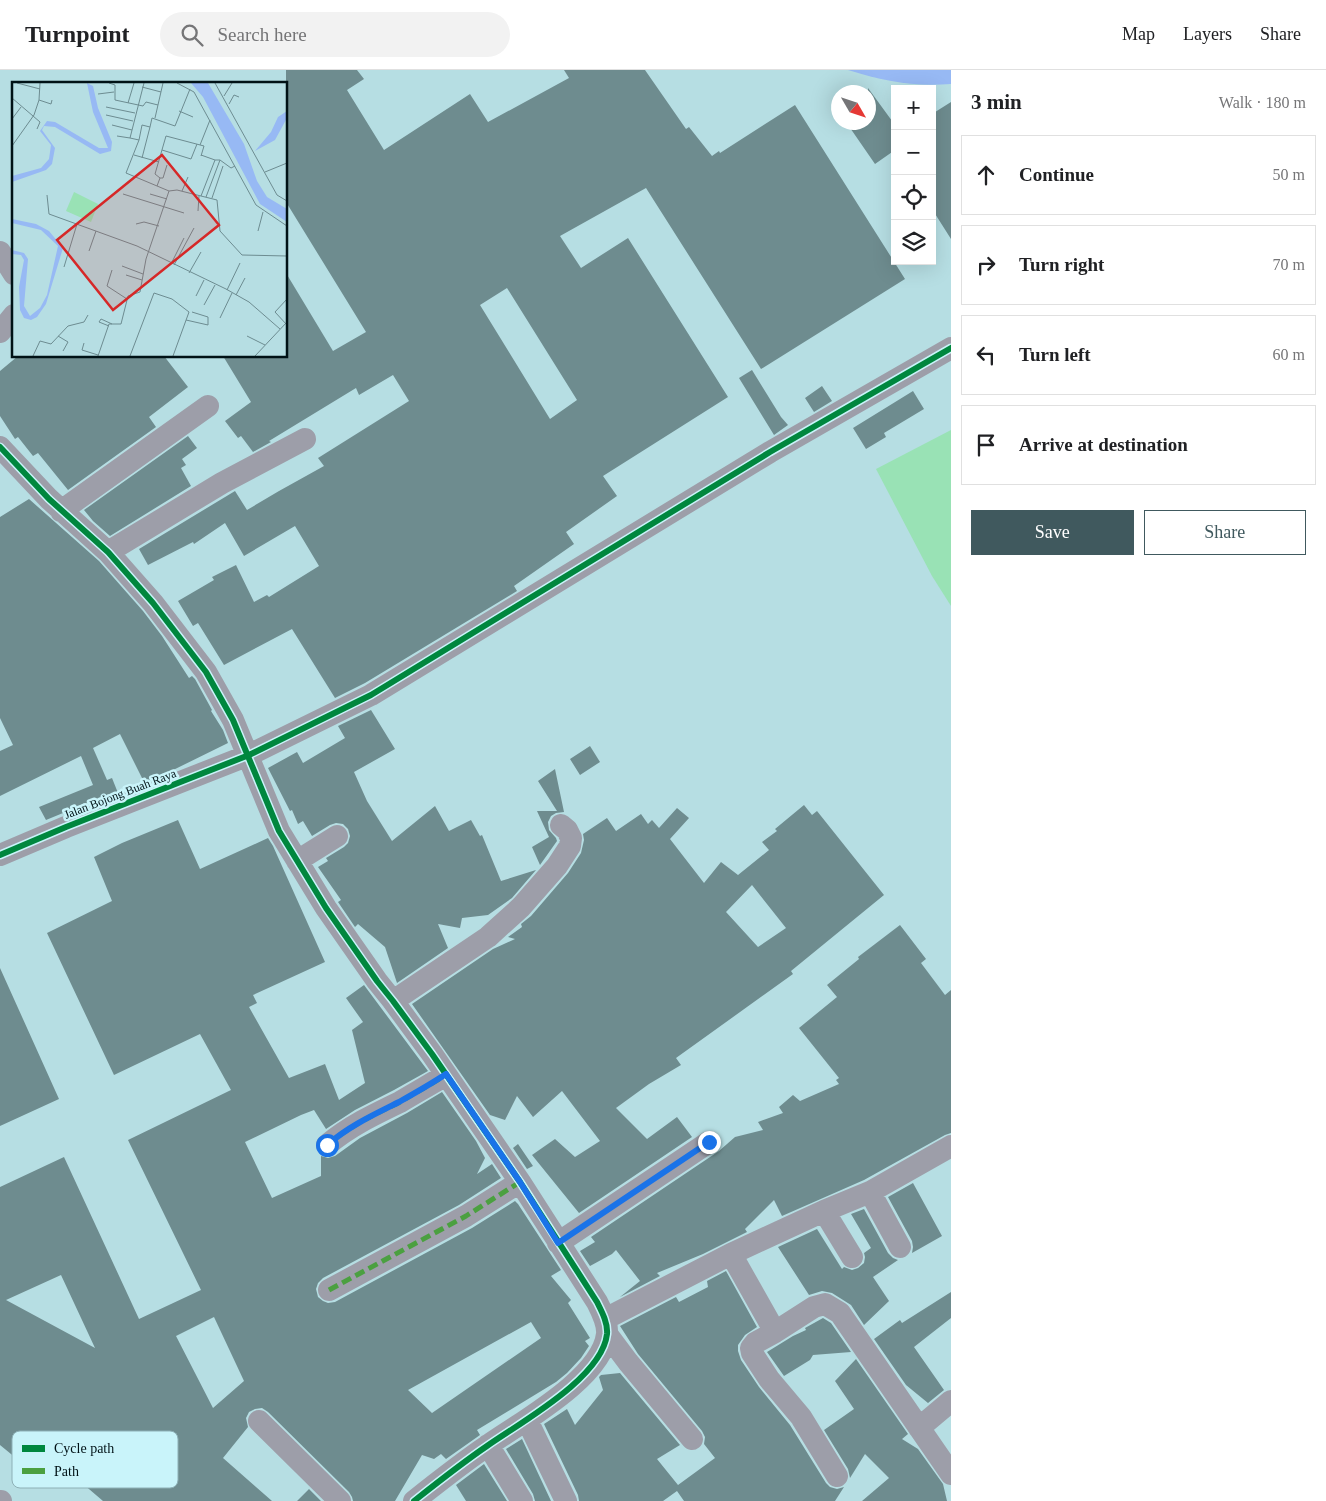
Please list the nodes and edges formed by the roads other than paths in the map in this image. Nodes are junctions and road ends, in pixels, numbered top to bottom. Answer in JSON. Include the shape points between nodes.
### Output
{"nodes":[{"id":1,"x":0,"y":252,"type":"edge"},
{"id":2,"x":12,"y":271,"type":"edge"},
{"id":3,"x":12,"y":317,"type":"edge"},
{"id":4,"x":0,"y":332,"type":"edge"},
{"id":5,"x":951,"y":348,"type":"edge"},
{"id":6,"x":208,"y":406,"type":"dead end"},
{"id":7,"x":306,"y":439,"type":"dead end"},
{"id":8,"x":0,"y":447,"type":"edge"},
{"id":9,"x":61,"y":511,"type":"junction"},
{"id":10,"x":108,"y":552,"type":"junction"},
{"id":11,"x":249,"y":756,"type":"junction"},
{"id":12,"x":561,"y":824,"type":"dead end"},
{"id":13,"x":337,"y":836,"type":"dead end"},
{"id":14,"x":0,"y":855,"type":"edge"},
{"id":15,"x":297,"y":861,"type":"junction"},
{"id":16,"x":393,"y":1001,"type":"junction"},
{"id":17,"x":446,"y":1074,"type":"junction"},
{"id":18,"x":709,"y":1142,"type":"dead end"},
{"id":19,"x":327,"y":1145,"type":"dead end"},
{"id":20,"x":951,"y":1146,"type":"edge"},
{"id":21,"x":520,"y":1182,"type":"junction"},
{"id":22,"x":870,"y":1192,"type":"junction"},
{"id":23,"x":824,"y":1210,"type":"junction"},
{"id":24,"x":558,"y":1243,"type":"junction"},
{"id":25,"x":900,"y":1247,"type":"dead end"},
{"id":26,"x":731,"y":1254,"type":"junction"},
{"id":27,"x":852,"y":1257,"type":"dead end"},
{"id":28,"x":329,"y":1290,"type":"dead end"},
{"id":29,"x":606,"y":1326,"type":"junction"},
{"id":30,"x":775,"y":1332,"type":"junction"},
{"id":31,"x":951,"y":1401,"type":"edge"},
{"id":32,"x":527,"y":1420,"type":"junction"},
{"id":33,"x":259,"y":1421,"type":"dead end"},
{"id":34,"x":919,"y":1428,"type":"junction"},
{"id":35,"x":692,"y":1439,"type":"dead end"},
{"id":36,"x":488,"y":1445,"type":"junction"},
{"id":37,"x":951,"y":1474,"type":"edge"},
{"id":38,"x":837,"y":1476,"type":"dead end"},
{"id":39,"x":340,"y":1501,"type":"edge"},
{"id":40,"x":414,"y":1501,"type":"edge"},
{"id":41,"x":522,"y":1501,"type":"edge"},
{"id":42,"x":566,"y":1501,"type":"edge"}],
"edges":[{"from":1,"to":2,"type":"street"},
{"from":3,"to":4,"type":"street"},
{"from":5,"to":11,"type":"street","name":"Jalan Bojong Buah Raya","via":[[770,452],[371,695]]},
{"from":6,"to":9,"type":"street"},
{"from":7,"to":10,"type":"street","via":[[222,484]]},
{"from":8,"to":9,"type":"street"},
{"from":9,"to":10,"type":"street"},
{"from":10,"to":11,"type":"street","via":[[153,603],[206,672]]},
{"from":11,"to":14,"type":"street","name":"Jalan Bojong Buah Raya","via":[[66,826]]},
{"from":11,"to":15,"type":"street","via":[[279,831]]},
{"from":12,"to":16,"type":"street","via":[[571,838],[570,846],[521,907],[488,937]]},
{"from":13,"to":15,"type":"street"},
{"from":15,"to":16,"type":"street","via":[[346,939]]},
{"from":16,"to":17,"type":"street"},
{"from":17,"to":19,"type":"street","via":[[357,1123]]},
{"from":17,"to":21,"type":"street"},
{"from":18,"to":24,"type":"street"},
{"from":20,"to":22,"type":"street"},
{"from":21,"to":24,"type":"street"},
{"from":21,"to":28,"type":"street","via":[[466,1216]]},
{"from":22,"to":23,"type":"street"},
{"from":22,"to":25,"type":"street"},
{"from":23,"to":26,"type":"street"},
{"from":23,"to":27,"type":"street"},
{"from":24,"to":29,"type":"street","via":[[597,1302]]},
{"from":26,"to":29,"type":"street"},
{"from":26,"to":30,"type":"street"},
{"from":29,"to":32,"type":"street","via":[[602,1351],[589,1370]]},
{"from":29,"to":35,"type":"street","via":[[621,1352]]},
{"from":30,"to":34,"type":"street","via":[[814,1307],[825,1304],[840,1313]]},
{"from":30,"to":38,"type":"street","via":[[754,1343],[752,1353],[769,1379],[801,1416]]},
{"from":31,"to":34,"type":"street"},
{"from":32,"to":36,"type":"street"},
{"from":32,"to":42,"type":"street"},
{"from":33,"to":39,"type":"street"},
{"from":34,"to":37,"type":"street"},
{"from":36,"to":40,"type":"street"},
{"from":36,"to":41,"type":"street"}]}
